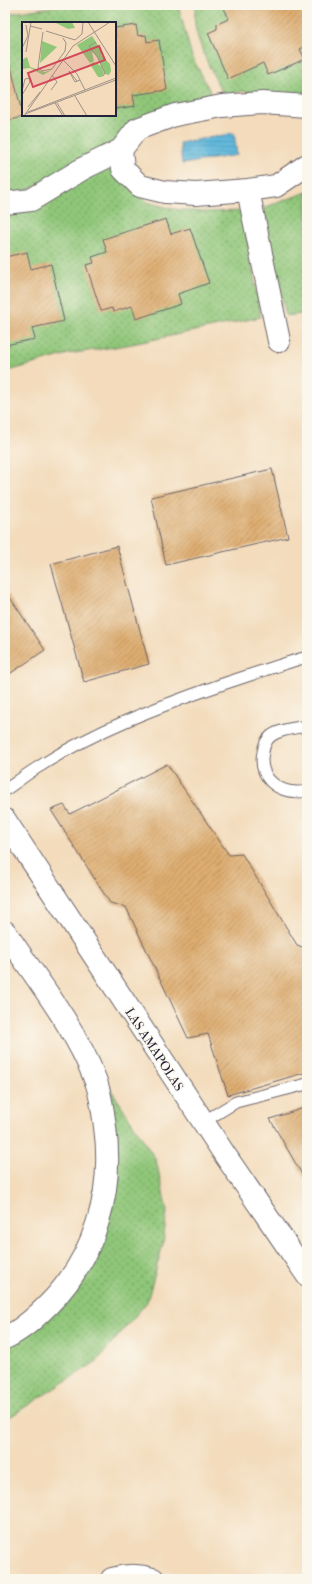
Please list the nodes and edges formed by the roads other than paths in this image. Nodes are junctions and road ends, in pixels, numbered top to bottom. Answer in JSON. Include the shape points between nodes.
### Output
{"nodes":[{"id":1,"x":307,"y":106,"type":"edge"},
{"id":2,"x":121,"y":150,"type":"junction"},
{"id":3,"x":307,"y":164,"type":"edge"},
{"id":4,"x":248,"y":190,"type":"junction"},
{"id":5,"x":5,"y":203,"type":"edge"},
{"id":6,"x":279,"y":341,"type":"dead end"},
{"id":7,"x":307,"y":657,"type":"edge"},
{"id":8,"x":307,"y":726,"type":"edge"},
{"id":9,"x":5,"y":790,"type":"edge"},
{"id":10,"x":307,"y":791,"type":"edge"},
{"id":11,"x":5,"y":820,"type":"edge"},
{"id":12,"x":5,"y":932,"type":"edge"},
{"id":13,"x":307,"y":1084,"type":"edge"},
{"id":14,"x":203,"y":1122,"type":"junction"},
{"id":15,"x":307,"y":1275,"type":"edge"},
{"id":16,"x":5,"y":1338,"type":"edge"},
{"id":17,"x":112,"y":1579,"type":"edge"},
{"id":18,"x":153,"y":1579,"type":"edge"}],
"edges":[{"from":1,"to":2,"type":"street","via":[[262,103],[222,106],[174,115],[137,129]]},
{"from":2,"to":4,"type":"street","via":[[123,169],[140,186],[165,192],[196,194]]},
{"from":2,"to":5,"type":"street","via":[[84,168],[31,200]]},
{"from":3,"to":4,"type":"street","via":[[276,186]]},
{"from":4,"to":6,"type":"street"},
{"from":7,"to":9,"type":"lane","via":[[186,697],[128,720],[84,740]]},
{"from":8,"to":10,"type":"lane","via":[[272,735],[265,743],[262,756],[263,768],[268,779],[279,788],[297,793]]},
{"from":11,"to":14,"type":"street","name":"LAS AMAPOLAS"},
{"from":12,"to":16,"type":"street","via":[[64,1018],[96,1080],[108,1144],[108,1170],[104,1203],[94,1237],[78,1268],[60,1293],[36,1317],[16,1333]]},
{"from":13,"to":14,"type":"lane","via":[[236,1102]]},
{"from":14,"to":15,"type":"street","name":"LAS AMAPOLAS"},
{"from":17,"to":18,"type":"street","via":[[145,1576]]}]}
